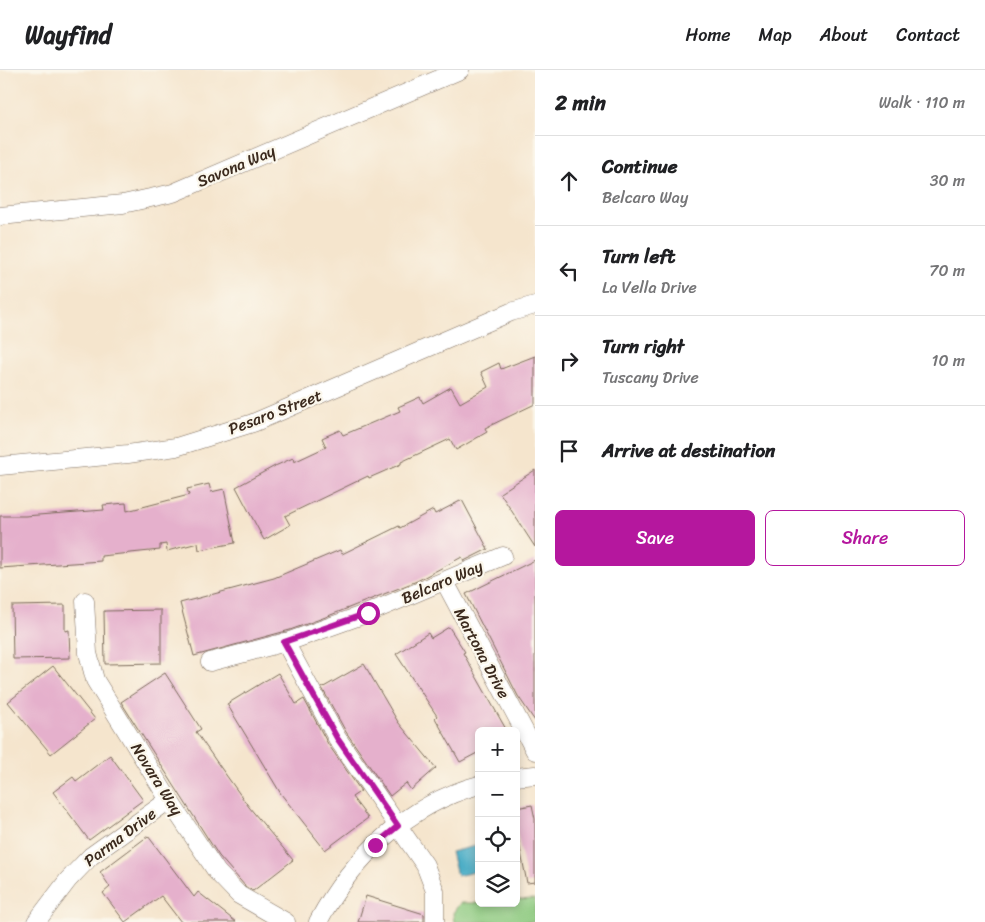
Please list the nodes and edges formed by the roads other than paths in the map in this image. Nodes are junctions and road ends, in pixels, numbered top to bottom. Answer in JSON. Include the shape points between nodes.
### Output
{"nodes":[{"id":1,"x":460,"y":70,"type":"edge"},
{"id":2,"x":0,"y":216,"type":"edge"},
{"id":3,"x":535,"y":305,"type":"edge"},
{"id":4,"x":0,"y":466,"type":"edge"},
{"id":5,"x":503,"y":556,"type":"dead end"},
{"id":6,"x":445,"y":582,"type":"junction"},
{"id":7,"x":85,"y":600,"type":"dead end"},
{"id":8,"x":284,"y":642,"type":"junction"},
{"id":9,"x":210,"y":662,"type":"dead end"},
{"id":10,"x":535,"y":751,"type":"edge"},
{"id":11,"x":535,"y":775,"type":"edge"},
{"id":12,"x":520,"y":777,"type":"edge"},
{"id":13,"x":475,"y":787,"type":"edge"},
{"id":14,"x":169,"y":800,"type":"junction"},
{"id":15,"x":398,"y":826,"type":"junction"},
{"id":16,"x":36,"y":922,"type":"edge"},
{"id":17,"x":286,"y":922,"type":"edge"},
{"id":18,"x":318,"y":922,"type":"edge"},
{"id":19,"x":435,"y":922,"type":"edge"}],
"edges":[{"from":1,"to":2,"type":"street","name":"Savona Way","via":[[173,193],[123,204]]},
{"from":3,"to":4,"type":"street","name":"Pesaro Street","via":[[511,312],[253,423],[176,447]]},
{"from":5,"to":6,"type":"street","name":"Belcaro Way"},
{"from":6,"to":8,"type":"street","name":"Belcaro Way"},
{"from":6,"to":10,"type":"street","name":"Martona Drive"},
{"from":7,"to":14,"type":"street","name":"Novara Way","via":[[88,653],[95,680]]},
{"from":8,"to":9,"type":"street","name":"Belcaro Way"},
{"from":8,"to":15,"type":"street","via":[[337,738]]},
{"from":11,"to":12,"type":"street"},
{"from":13,"to":15,"type":"street","via":[[436,803]]},
{"from":14,"to":16,"type":"street","name":"Parma Drive","via":[[91,856]]},
{"from":14,"to":17,"type":"street","name":"Novara Way","via":[[217,872],[239,895]]},
{"from":15,"to":18,"type":"street","via":[[349,872]]},
{"from":15,"to":19,"type":"street","via":[[425,865],[434,891]]}]}
